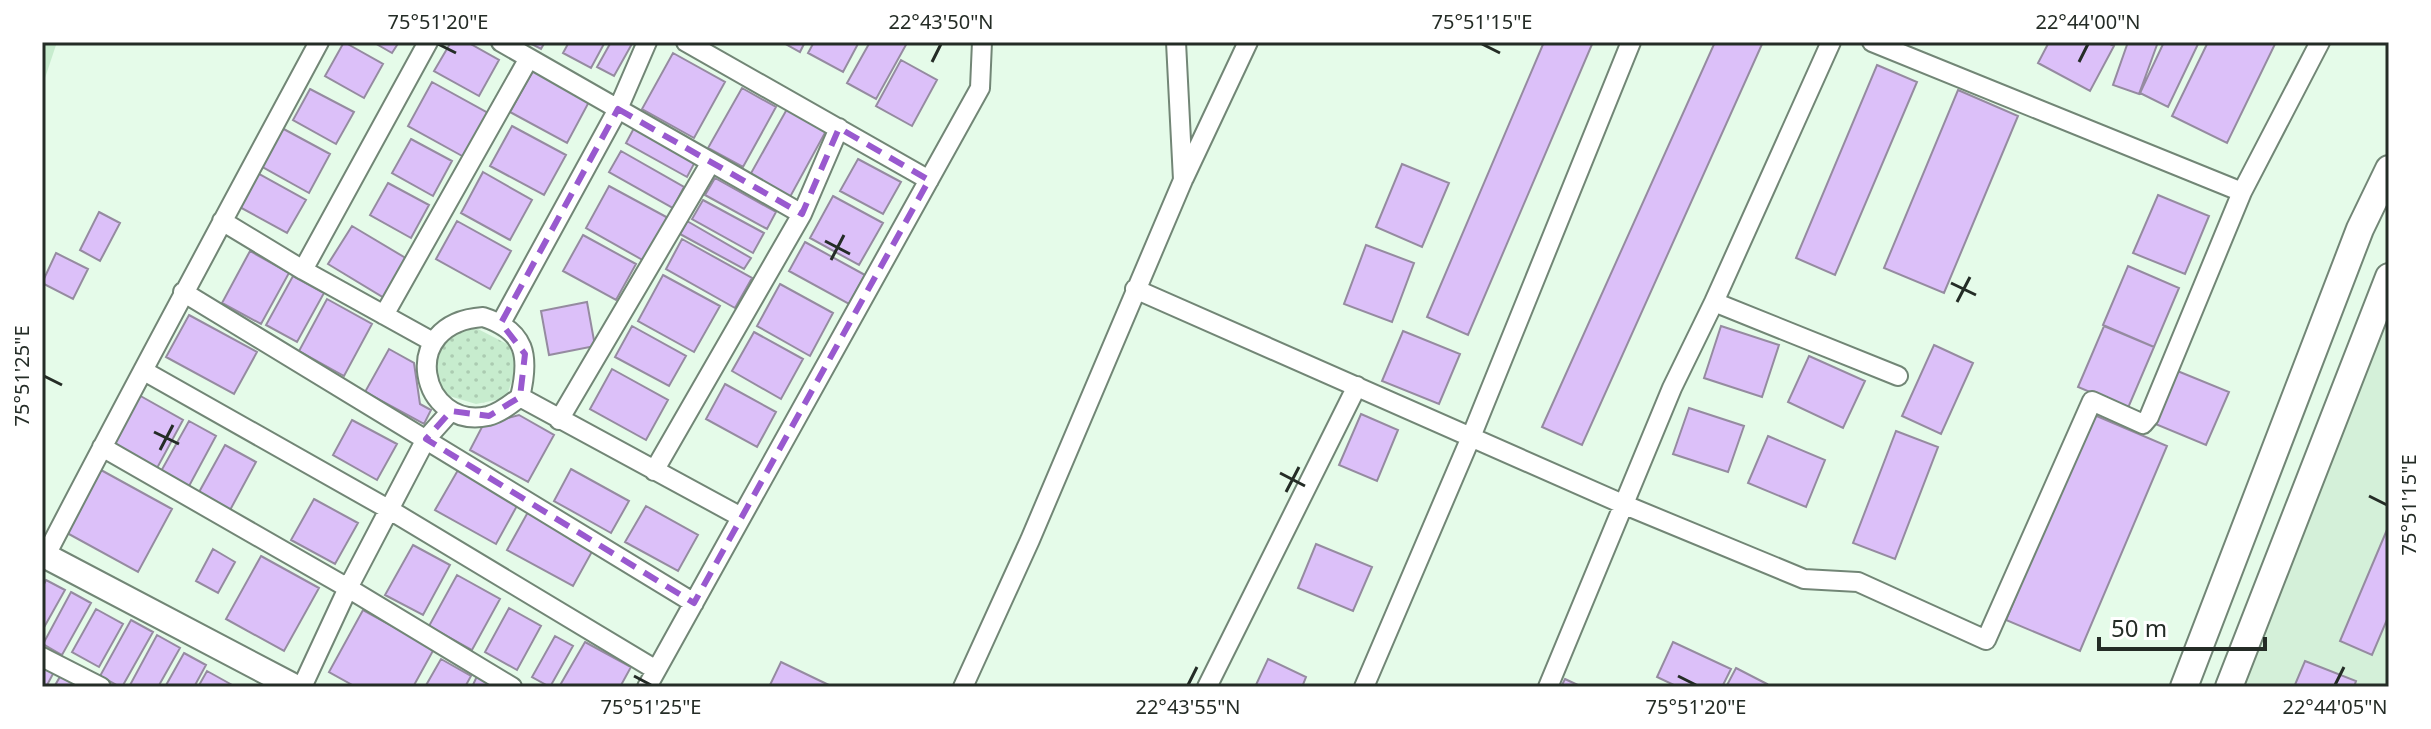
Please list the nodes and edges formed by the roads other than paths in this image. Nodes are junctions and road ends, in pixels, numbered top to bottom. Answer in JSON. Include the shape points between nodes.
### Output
{"nodes":[{"id":1,"x":319,"y":42,"type":"edge"},
{"id":2,"x":428,"y":42,"type":"edge"},
{"id":3,"x":501,"y":42,"type":"edge"},
{"id":4,"x":647,"y":42,"type":"edge"},
{"id":5,"x":686,"y":42,"type":"edge"},
{"id":6,"x":982,"y":42,"type":"edge"},
{"id":7,"x":1176,"y":42,"type":"edge"},
{"id":8,"x":1248,"y":42,"type":"edge"},
{"id":9,"x":1631,"y":42,"type":"edge"},
{"id":10,"x":1831,"y":42,"type":"edge"},
{"id":11,"x":1872,"y":42,"type":"edge"},
{"id":12,"x":2320,"y":42,"type":"edge"},
{"id":13,"x":529,"y":58,"type":"junction"},
{"id":14,"x":618,"y":109,"type":"junction"},
{"id":15,"x":839,"y":128,"type":"junction"},
{"id":16,"x":711,"y":162,"type":"junction"},
{"id":17,"x":2389,"y":169,"type":"edge"},
{"id":18,"x":929,"y":180,"type":"junction"},
{"id":19,"x":1183,"y":180,"type":"junction"},
{"id":20,"x":2242,"y":192,"type":"junction"},
{"id":21,"x":802,"y":214,"type":"junction"},
{"id":22,"x":222,"y":221,"type":"junction"},
{"id":23,"x":303,"y":270,"type":"junction"},
{"id":24,"x":2389,"y":277,"type":"edge"},
{"id":25,"x":1135,"y":289,"type":"junction"},
{"id":26,"x":183,"y":292,"type":"junction"},
{"id":27,"x":1714,"y":302,"type":"junction"},
{"id":28,"x":384,"y":315,"type":"junction"},
{"id":29,"x":501,"y":323,"type":"junction"},
{"id":30,"x":433,"y":342,"type":"junction"},
{"id":31,"x":144,"y":371,"type":"junction"},
{"id":32,"x":1898,"y":376,"type":"dead end"},
{"id":33,"x":1357,"y":386,"type":"junction"},
{"id":34,"x":520,"y":397,"type":"junction"},
{"id":35,"x":451,"y":411,"type":"junction"},
{"id":36,"x":559,"y":420,"type":"junction"},
{"id":37,"x":1471,"y":437,"type":"junction"},
{"id":38,"x":426,"y":439,"type":"junction"},
{"id":39,"x":102,"y":447,"type":"junction"},
{"id":40,"x":654,"y":471,"type":"junction"},
{"id":41,"x":1625,"y":505,"type":"junction"},
{"id":42,"x":390,"y":510,"type":"junction"},
{"id":43,"x":741,"y":517,"type":"junction"},
{"id":44,"x":44,"y":554,"type":"edge"},
{"id":45,"x":348,"y":588,"type":"junction"},
{"id":46,"x":694,"y":603,"type":"junction"},
{"id":47,"x":42,"y":657,"type":"edge"},
{"id":48,"x":656,"y":670,"type":"junction"},
{"id":49,"x":101,"y":687,"type":"edge"},
{"id":50,"x":295,"y":687,"type":"edge"},
{"id":51,"x":302,"y":687,"type":"edge"},
{"id":52,"x":512,"y":687,"type":"edge"},
{"id":53,"x":647,"y":687,"type":"edge"},
{"id":54,"x":963,"y":687,"type":"edge"},
{"id":55,"x":1207,"y":687,"type":"edge"},
{"id":56,"x":1364,"y":687,"type":"edge"},
{"id":57,"x":1548,"y":687,"type":"edge"},
{"id":58,"x":2184,"y":687,"type":"edge"},
{"id":59,"x":2229,"y":687,"type":"edge"}],
"edges":[{"from":1,"to":22,"type":"street"},
{"from":2,"to":23,"type":"street"},
{"from":3,"to":13,"type":"street"},
{"from":4,"to":14,"type":"street"},
{"from":5,"to":15,"type":"street"},
{"from":6,"to":18,"type":"street","via":[[980,88]]},
{"from":7,"to":19,"type":"street"},
{"from":8,"to":19,"type":"street"},
{"from":9,"to":37,"type":"street"},
{"from":10,"to":27,"type":"street"},
{"from":11,"to":20,"type":"street"},
{"from":12,"to":20,"type":"street"},
{"from":13,"to":14,"type":"street"},
{"from":13,"to":28,"type":"street"},
{"from":14,"to":16,"type":"street"},
{"from":14,"to":29,"type":"street"},
{"from":15,"to":18,"type":"street"},
{"from":15,"to":21,"type":"street"},
{"from":16,"to":21,"type":"street"},
{"from":16,"to":36,"type":"street"},
{"from":17,"to":58,"type":"main road","via":[[2354,244]]},
{"from":18,"to":43,"type":"street"},
{"from":19,"to":25,"type":"street"},
{"from":20,"to":41,"type":"street","via":[[2149,417],[2143,424],[2092,401],[1986,640],[1858,582],[1804,579]]},
{"from":21,"to":40,"type":"street"},
{"from":22,"to":23,"type":"street"},
{"from":22,"to":26,"type":"street"},
{"from":23,"to":28,"type":"street"},
{"from":24,"to":59,"type":"main road"},
{"from":25,"to":33,"type":"street"},
{"from":25,"to":54,"type":"street"},
{"from":26,"to":31,"type":"street"},
{"from":26,"to":38,"type":"street"},
{"from":27,"to":32,"type":"street"},
{"from":27,"to":41,"type":"street"},
{"from":28,"to":30,"type":"street"},
{"from":29,"to":30,"type":"street","via":[[463,318]]},
{"from":29,"to":34,"type":"street","via":[[525,354]]},
{"from":30,"to":35,"type":"street","via":[[426,361],[427,381]]},
{"from":31,"to":39,"type":"street"},
{"from":31,"to":42,"type":"street"},
{"from":33,"to":37,"type":"street"},
{"from":33,"to":55,"type":"street"},
{"from":34,"to":35,"type":"street","via":[[489,416]]},
{"from":34,"to":36,"type":"street"},
{"from":35,"to":38,"type":"street"},
{"from":36,"to":40,"type":"street"},
{"from":37,"to":41,"type":"street"},
{"from":37,"to":56,"type":"street"},
{"from":38,"to":42,"type":"street"},
{"from":38,"to":46,"type":"street"},
{"from":39,"to":44,"type":"street"},
{"from":39,"to":45,"type":"street"},
{"from":40,"to":43,"type":"street"},
{"from":41,"to":57,"type":"street"},
{"from":42,"to":45,"type":"street"},
{"from":42,"to":48,"type":"street"},
{"from":43,"to":46,"type":"street"},
{"from":44,"to":50,"type":"street"},
{"from":45,"to":51,"type":"street"},
{"from":45,"to":52,"type":"street"},
{"from":46,"to":48,"type":"street"},
{"from":47,"to":49,"type":"street"},
{"from":48,"to":53,"type":"street"}]}
